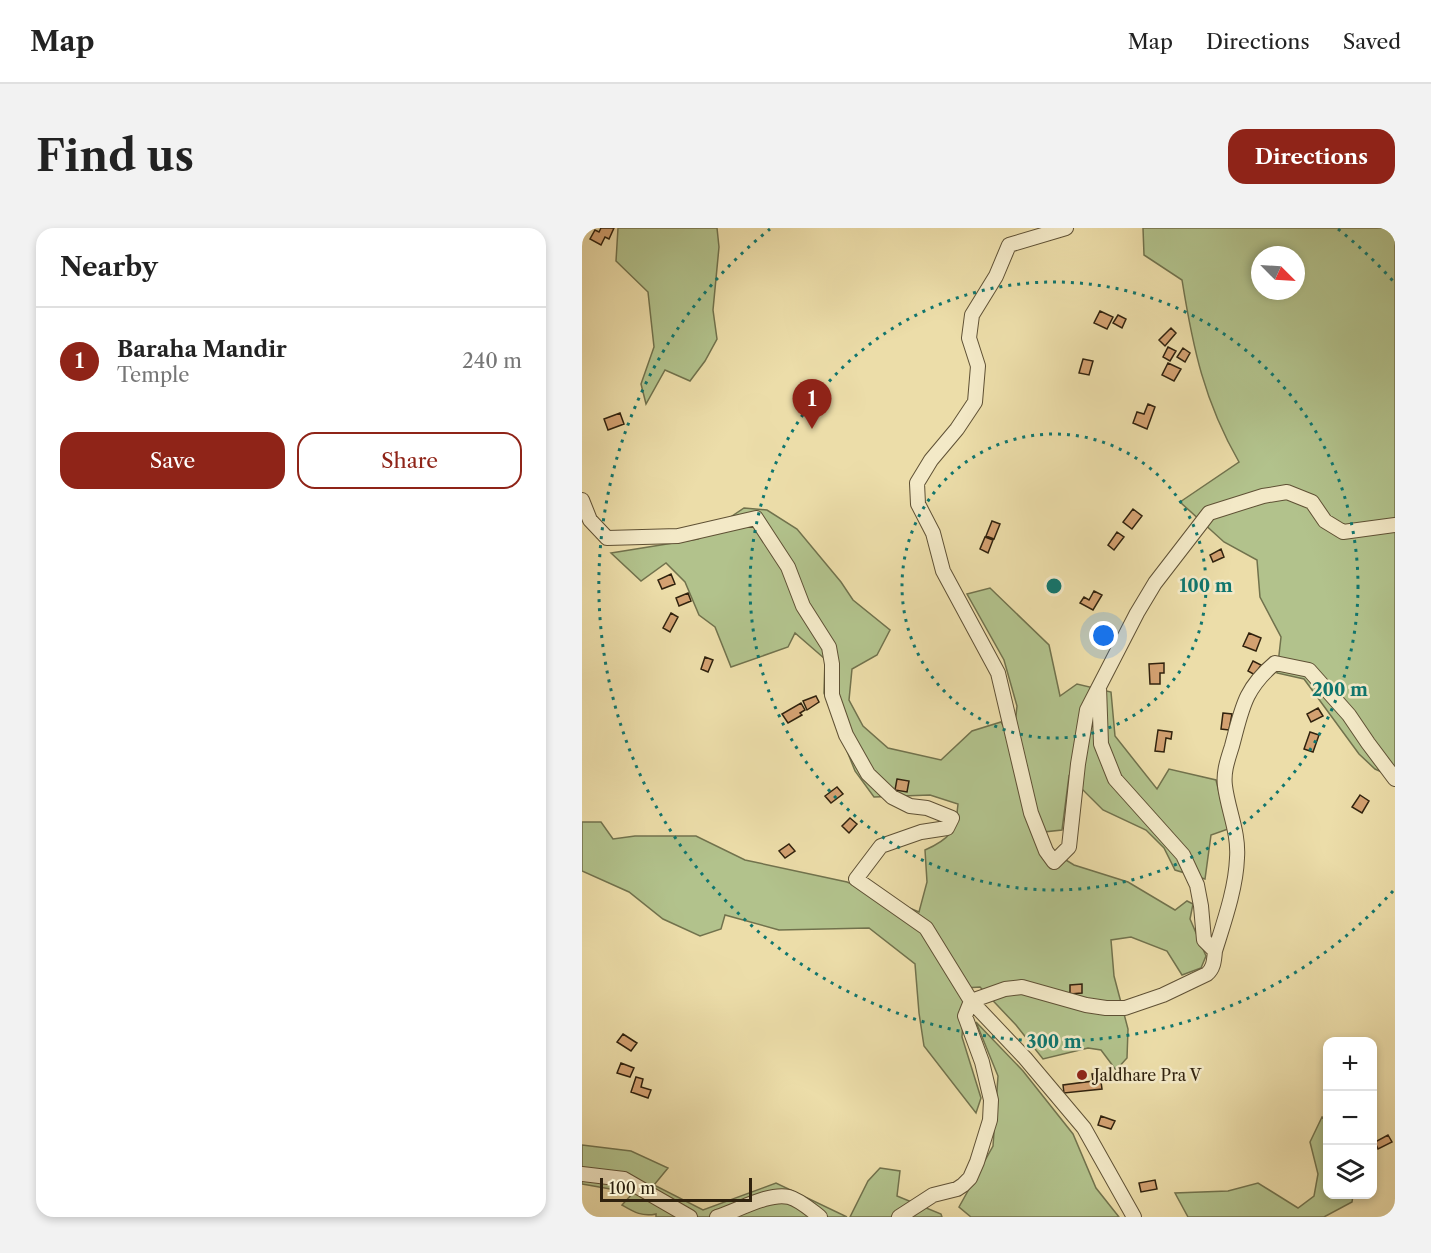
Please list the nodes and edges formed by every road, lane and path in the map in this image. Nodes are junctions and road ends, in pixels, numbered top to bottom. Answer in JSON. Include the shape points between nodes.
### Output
{"nodes":[{"id":1,"x":1066,"y":228,"type":"edge"},
{"id":2,"x":582,"y":500,"type":"edge"},
{"id":3,"x":1395,"y":525,"type":"edge"},
{"id":4,"x":1099,"y":686,"type":"junction"},
{"id":5,"x":1395,"y":778,"type":"edge"},
{"id":6,"x":1215,"y":951,"type":"junction"},
{"id":7,"x":971,"y":1001,"type":"junction"},
{"id":8,"x":582,"y":1174,"type":"edge"},
{"id":9,"x":690,"y":1217,"type":"edge"},
{"id":10,"x":717,"y":1217,"type":"edge"},
{"id":11,"x":820,"y":1217,"type":"edge"},
{"id":12,"x":899,"y":1217,"type":"edge"},
{"id":13,"x":1134,"y":1217,"type":"edge"}],
"edges":[{"from":1,"to":4,"type":"street","via":[[1010,245],[972,315],[969,338],[978,366],[975,402],[916,483],[918,504],[933,533],[943,571],[998,673],[1031,813],[1054,862],[1069,847],[1087,710]]},
{"from":2,"to":7,"type":"street","via":[[590,520],[607,538],[678,536],[756,518],[789,567],[803,606],[829,647],[832,695],[846,735],[868,774],[892,797],[952,818],[947,828],[881,846],[856,879],[926,928]]},
{"from":3,"to":4,"type":"street","via":[[1343,532],[1325,520],[1312,502],[1287,492],[1209,513],[1155,583]]},
{"from":4,"to":6,"type":"street","via":[[1101,744],[1115,779],[1183,855],[1197,885],[1204,940]]},
{"from":5,"to":6,"type":"street","via":[[1344,708],[1309,670],[1275,663],[1260,676],[1241,707],[1224,773],[1238,859]]},
{"from":6,"to":7,"type":"street","via":[[1207,974],[1125,1008],[1086,1005],[1022,987]]},
{"from":7,"to":12,"type":"street","via":[[965,1016],[992,1100],[977,1162],[963,1185],[933,1195]]},
{"from":7,"to":13,"type":"street","via":[[1084,1128]]},
{"from":8,"to":9,"type":"street","via":[[624,1179]]},
{"from":10,"to":11,"type":"street","via":[[781,1196],[798,1201]]}]}
